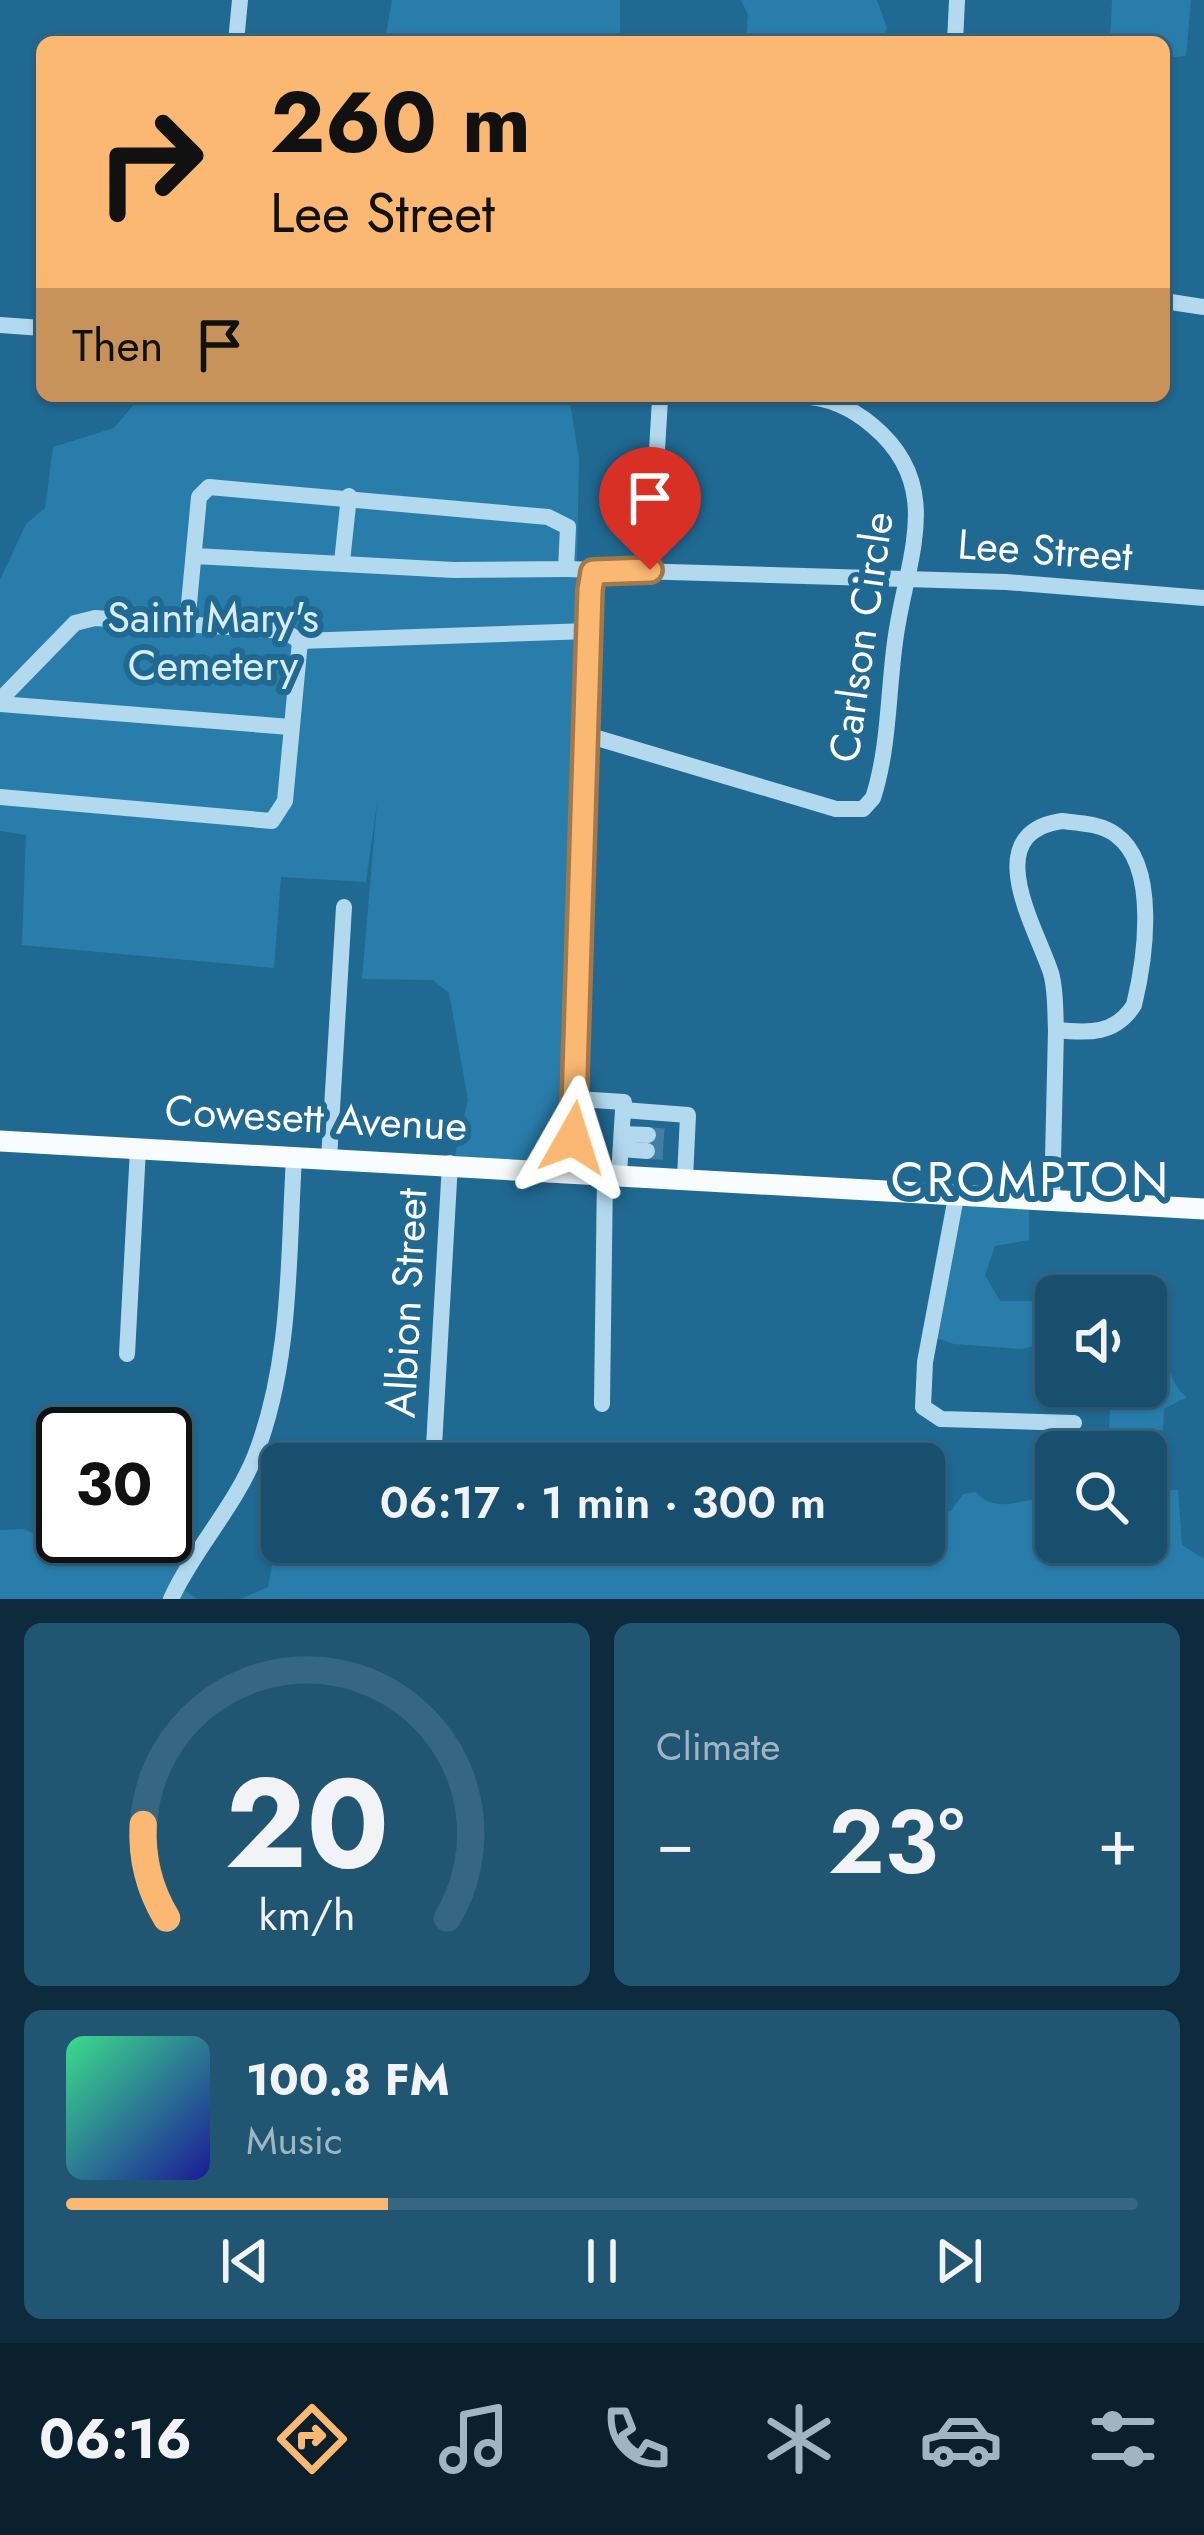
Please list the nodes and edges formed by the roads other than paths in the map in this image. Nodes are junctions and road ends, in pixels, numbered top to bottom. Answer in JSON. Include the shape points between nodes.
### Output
{"nodes":[{"id":1,"x":240,"y":0,"type":"edge"},
{"id":2,"x":957,"y":0,"type":"edge"},
{"id":3,"x":237,"y":36,"type":"edge"},
{"id":4,"x":955,"y":36,"type":"edge"},
{"id":5,"x":1170,"y":302,"type":"edge"},
{"id":6,"x":1204,"y":307,"type":"edge"},
{"id":7,"x":0,"y":325,"type":"edge"},
{"id":8,"x":36,"y":328,"type":"edge"},
{"id":9,"x":666,"y":402,"type":"edge"},
{"id":10,"x":821,"y":402,"type":"edge"},
{"id":11,"x":349,"y":496,"type":"junction"},
{"id":12,"x":194,"y":556,"type":"junction"},
{"id":13,"x":342,"y":562,"type":"junction"},
{"id":14,"x":566,"y":569,"type":"junction"},
{"id":15,"x":650,"y":570,"type":"junction"},
{"id":16,"x":593,"y":572,"type":"junction"},
{"id":17,"x":909,"y":578,"type":"junction"},
{"id":18,"x":1204,"y":598,"type":"edge"},
{"id":19,"x":187,"y":625,"type":"junction"},
{"id":20,"x":589,"y":631,"type":"junction"},
{"id":21,"x":300,"y":641,"type":"junction"},
{"id":22,"x":0,"y":702,"type":"edge"},
{"id":23,"x":290,"y":727,"type":"junction"},
{"id":24,"x":587,"y":735,"type":"junction"},
{"id":25,"x":0,"y":797,"type":"edge"},
{"id":26,"x":344,"y":907,"type":"dead end"},
{"id":27,"x":1057,"y":1030,"type":"junction"},
{"id":28,"x":577,"y":1100,"type":"junction"},
{"id":29,"x":623,"y":1110,"type":"junction"},
{"id":30,"x":0,"y":1141,"type":"edge"},
{"id":31,"x":622,"y":1141,"type":"junction"},
{"id":32,"x":647,"y":1143,"type":"tunnel mouth"},
{"id":33,"x":138,"y":1148,"type":"junction"},
{"id":34,"x":294,"y":1157,"type":"junction"},
{"id":35,"x":329,"y":1159,"type":"junction"},
{"id":36,"x":450,"y":1163,"type":"junction"},
{"id":37,"x":568,"y":1170,"type":"junction"},
{"id":38,"x":612,"y":1173,"type":"junction"},
{"id":39,"x":685,"y":1178,"type":"junction"},
{"id":40,"x":956,"y":1197,"type":"junction"},
{"id":41,"x":1052,"y":1202,"type":"junction"},
{"id":42,"x":1204,"y":1210,"type":"edge"},
{"id":43,"x":127,"y":1354,"type":"dead end"},
{"id":44,"x":602,"y":1404,"type":"dead end"},
{"id":45,"x":1074,"y":1423,"type":"dead end"},
{"id":46,"x":434,"y":1443,"type":"edge"},
{"id":47,"x":171,"y":1599,"type":"edge"}],
"edges":[{"from":1,"to":3,"type":"street"},
{"from":2,"to":4,"type":"street"},
{"from":5,"to":6,"type":"street"},
{"from":7,"to":8,"type":"street"},
{"from":9,"to":15,"type":"street"},
{"from":10,"to":17,"type":"street","name":"Carlson Circle","via":[[853,410],[898,447],[916,491]]},
{"from":11,"to":12,"type":"street","via":[[208,487]]},
{"from":11,"to":13,"type":"street"},
{"from":11,"to":14,"type":"street","via":[[564,520]]},
{"from":12,"to":13,"type":"street","name":"Lee Street"},
{"from":12,"to":19,"type":"street"},
{"from":13,"to":14,"type":"street","name":"Lee Street"},
{"from":14,"to":16,"type":"street","name":"Lee Street"},
{"from":15,"to":16,"type":"street","name":"Lee Street"},
{"from":15,"to":17,"type":"street","name":"Lee Street"},
{"from":16,"to":20,"type":"street"},
{"from":17,"to":18,"type":"street","name":"Lee Street"},
{"from":17,"to":24,"type":"street","name":"Carlson Circle","via":[[879,779],[862,809],[801,801]]},
{"from":19,"to":21,"type":"street","via":[[284,632]]},
{"from":19,"to":22,"type":"street","via":[[95,617],[75,623]]},
{"from":20,"to":21,"type":"street"},
{"from":20,"to":24,"type":"street"},
{"from":21,"to":23,"type":"street"},
{"from":22,"to":23,"type":"street"},
{"from":23,"to":25,"type":"street","via":[[285,801],[272,821]]},
{"from":24,"to":28,"type":"street"},
{"from":26,"to":35,"type":"street"},
{"from":27,"to":27,"type":"street","via":[[1053,977],[1017,880],[1029,836],[1062,821],[1112,830],[1137,860],[1142,946],[1124,1020],[1089,1033]]},
{"from":27,"to":41,"type":"street"},
{"from":28,"to":29,"type":"street","via":[[624,1102]]},
{"from":28,"to":37,"type":"street"},
{"from":29,"to":31,"type":"street"},
{"from":29,"to":39,"type":"street","via":[[688,1114],[678,1145]]},
{"from":30,"to":33,"type":"main road","name":"Cowesett Avenue"},
{"from":31,"to":32,"type":"street"},
{"from":31,"to":38,"type":"street"},
{"from":33,"to":34,"type":"main road","name":"Cowesett Avenue"},
{"from":33,"to":43,"type":"street"},
{"from":34,"to":35,"type":"main road","name":"Cowesett Avenue"},
{"from":34,"to":47,"type":"street","via":[[276,1395],[241,1485]]},
{"from":35,"to":36,"type":"main road","name":"Cowesett Avenue"},
{"from":36,"to":37,"type":"main road","name":"Cowesett Avenue"},
{"from":36,"to":46,"type":"street","name":"Albion Street"},
{"from":37,"to":38,"type":"main road","name":"Cowesett Avenue"},
{"from":38,"to":39,"type":"main road","name":"Cowesett Avenue"},
{"from":38,"to":44,"type":"street"},
{"from":39,"to":40,"type":"main road","name":"Cowesett Avenue"},
{"from":40,"to":41,"type":"main road","name":"Cowesett Avenue"},
{"from":40,"to":45,"type":"street","via":[[923,1407],[941,1420]]},
{"from":41,"to":42,"type":"main road","name":"Cowesett Avenue"}]}
